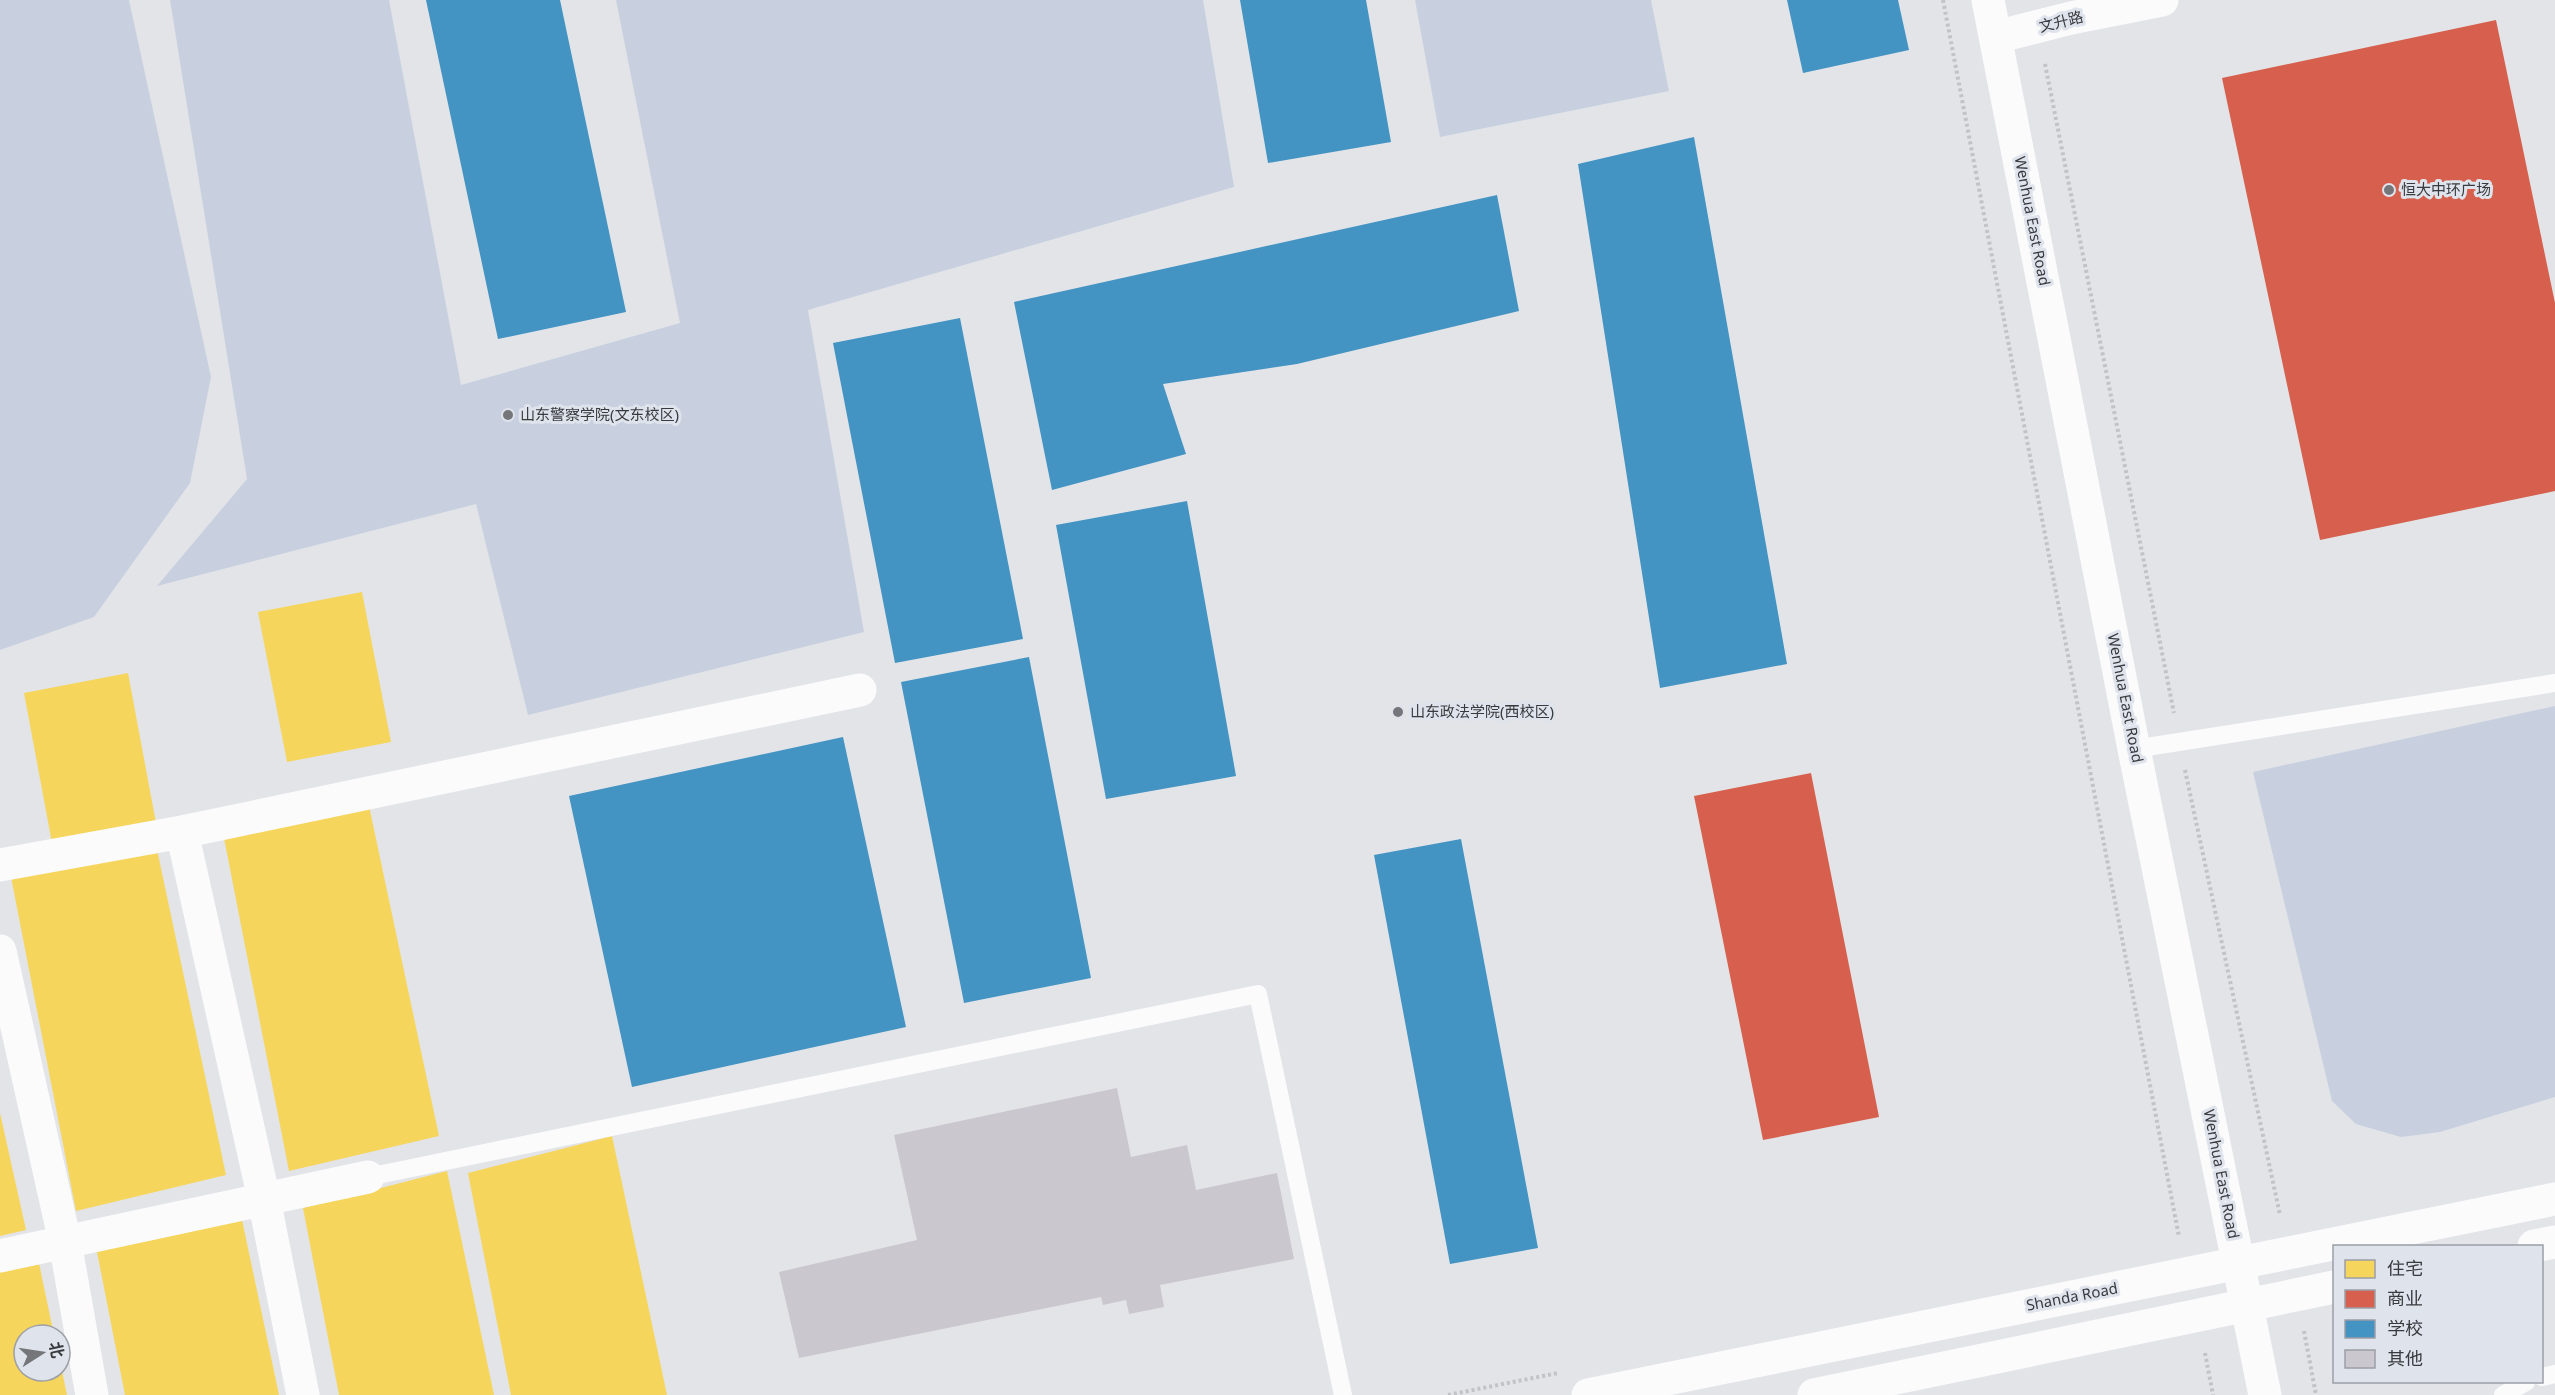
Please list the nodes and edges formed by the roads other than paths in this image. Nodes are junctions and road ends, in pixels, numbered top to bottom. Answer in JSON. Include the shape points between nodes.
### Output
{"nodes":[{"id":1,"x":1988,"y":0,"type":"edge"},
{"id":2,"x":2162,"y":0,"type":"edge"},
{"id":3,"x":1996,"y":37,"type":"junction"},
{"id":4,"x":2555,"y":683,"type":"edge"},
{"id":5,"x":860,"y":690,"type":"dead end"},
{"id":6,"x":2134,"y":749,"type":"junction"},
{"id":7,"x":182,"y":832,"type":"junction"},
{"id":8,"x":0,"y":865,"type":"edge"},
{"id":9,"x":0,"y":951,"type":"edge"},
{"id":10,"x":368,"y":1177,"type":"joint"},
{"id":11,"x":264,"y":1199,"type":"junction"},
{"id":12,"x":2555,"y":1199,"type":"edge"},
{"id":13,"x":65,"y":1242,"type":"junction"},
{"id":14,"x":2555,"y":1242,"type":"edge"},
{"id":15,"x":2539,"y":1245,"type":"edge"},
{"id":16,"x":0,"y":1256,"type":"edge"},
{"id":17,"x":2238,"y":1264,"type":"junction"},
{"id":18,"x":2333,"y":1287,"type":"edge"},
{"id":19,"x":2248,"y":1305,"type":"junction"},
{"id":20,"x":2524,"y":1383,"type":"edge"},
{"id":21,"x":92,"y":1395,"type":"edge"},
{"id":22,"x":303,"y":1395,"type":"edge"},
{"id":23,"x":1344,"y":1395,"type":"edge"},
{"id":24,"x":1588,"y":1395,"type":"edge"},
{"id":25,"x":1814,"y":1395,"type":"edge"},
{"id":26,"x":2265,"y":1395,"type":"edge"},
{"id":27,"x":2503,"y":1395,"type":"edge"}],
"edges":[{"from":1,"to":3,"type":"main road","name":"Wenhua East Road"},
{"from":2,"to":3,"type":"main road","name":"文升路"},
{"from":3,"to":6,"type":"main road","name":"Wenhua East Road"},
{"from":4,"to":6,"type":"lane"},
{"from":5,"to":7,"type":"main road"},
{"from":6,"to":17,"type":"main road","name":"Wenhua East Road"},
{"from":7,"to":8,"type":"main road"},
{"from":7,"to":11,"type":"main road"},
{"from":9,"to":13,"type":"main road"},
{"from":10,"to":11,"type":"main road"},
{"from":10,"to":23,"type":"lane","via":[[1258,993]]},
{"from":11,"to":13,"type":"main road"},
{"from":11,"to":22,"type":"main road"},
{"from":12,"to":17,"type":"main road","name":"Shanda Road"},
{"from":13,"to":16,"type":"main road"},
{"from":13,"to":21,"type":"main road"},
{"from":14,"to":15,"type":"main road"},
{"from":17,"to":19,"type":"main road","name":"Wenhua East Road"},
{"from":17,"to":24,"type":"main road","name":"Shanda Road"},
{"from":18,"to":19,"type":"main road"},
{"from":19,"to":25,"type":"main road"},
{"from":19,"to":26,"type":"main road","name":"Wenhua East Road"},
{"from":20,"to":27,"type":"lane"}]}
